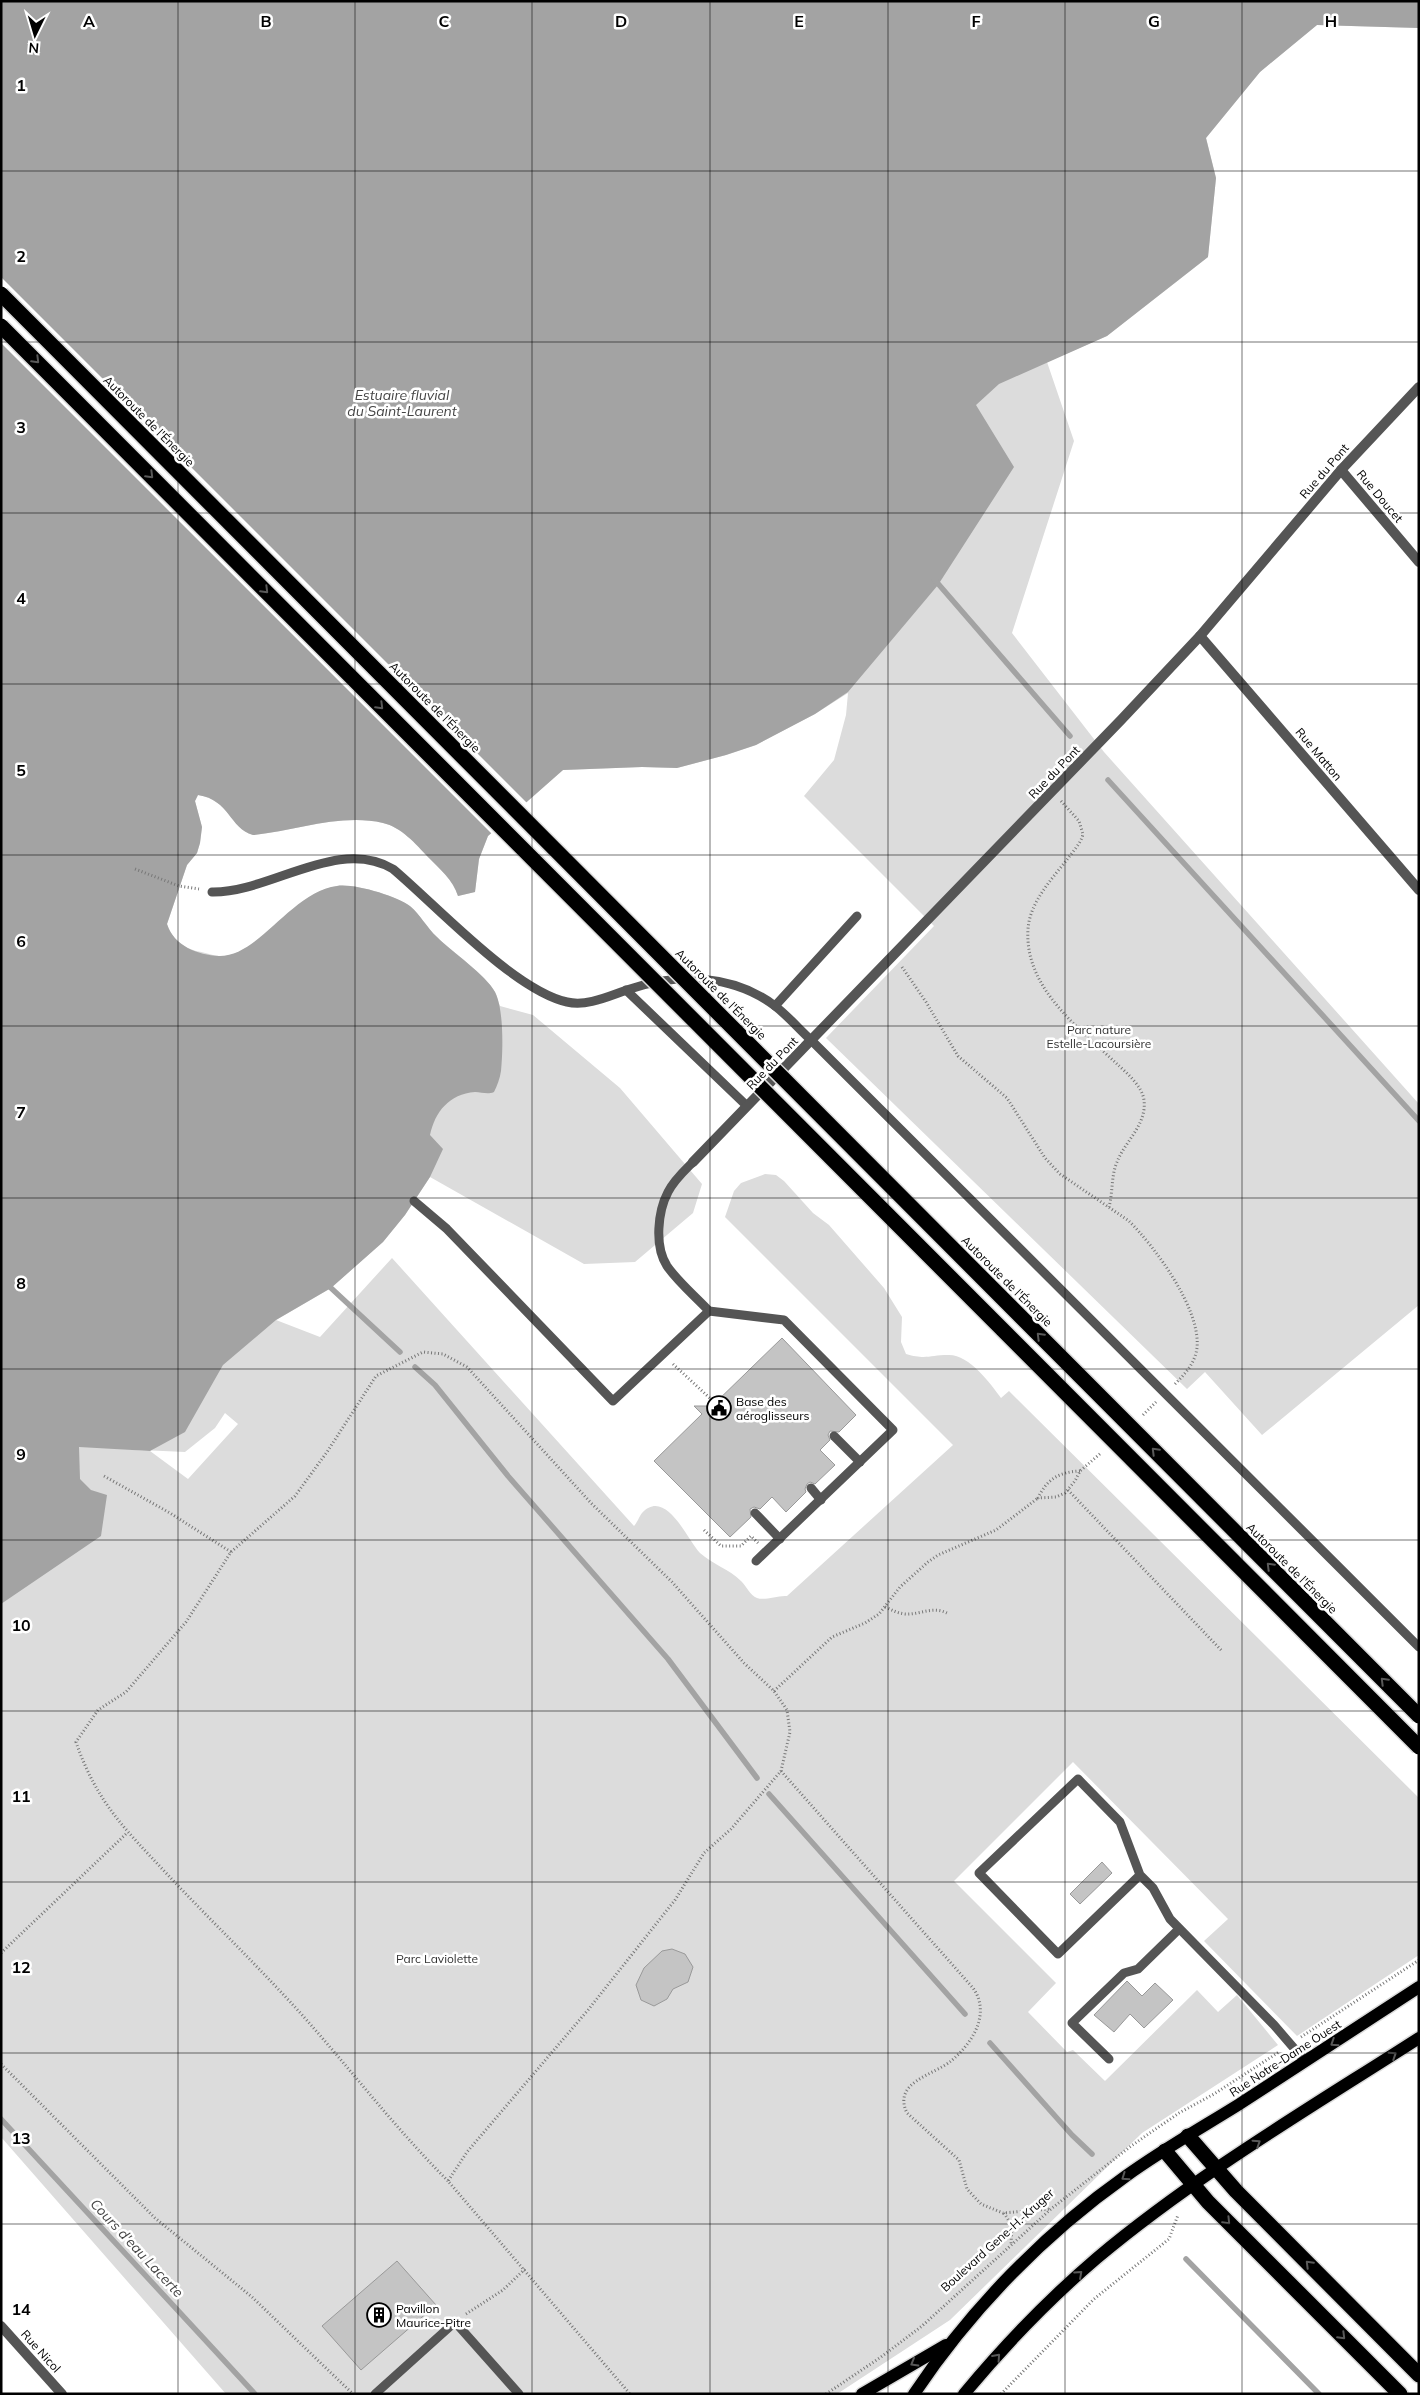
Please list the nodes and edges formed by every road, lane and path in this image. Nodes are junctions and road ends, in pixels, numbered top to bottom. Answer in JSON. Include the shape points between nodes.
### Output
{"nodes":[{"id":1,"x":1,"y":294,"type":"edge"},
{"id":2,"x":1,"y":326,"type":"edge"},
{"id":3,"x":1419,"y":387,"type":"edge"},
{"id":4,"x":1341,"y":470,"type":"junction"},
{"id":5,"x":1419,"y":562,"type":"edge"},
{"id":6,"x":1200,"y":636,"type":"junction"},
{"id":7,"x":1059,"y":799,"type":"dead end"},
{"id":8,"x":136,"y":869,"type":"dead end"},
{"id":9,"x":1419,"y":890,"type":"edge"},
{"id":10,"x":212,"y":892,"type":"joint"},
{"id":11,"x":857,"y":916,"type":"dead end"},
{"id":12,"x":899,"y":963,"type":"dead end"},
{"id":13,"x":626,"y":990,"type":"junction"},
{"id":14,"x":775,"y":1006,"type":"junction"},
{"id":15,"x":811,"y":1040,"type":"junction"},
{"id":16,"x":747,"y":1106,"type":"junction"},
{"id":17,"x":693,"y":1162,"type":"joint"},
{"id":18,"x":414,"y":1201,"type":"dead end"},
{"id":19,"x":1109,"y":1206,"type":"junction"},
{"id":20,"x":709,"y":1311,"type":"junction"},
{"id":21,"x":663,"y":1354,"type":"junction"},
{"id":22,"x":1174,"y":1385,"type":"dead end"},
{"id":23,"x":715,"y":1403,"type":"dead end"},
{"id":24,"x":834,"y":1436,"type":"dead end"},
{"id":25,"x":860,"y":1462,"type":"junction"},
{"id":26,"x":1086,"y":1466,"type":"dead end"},
{"id":27,"x":1080,"y":1472,"type":"junction"},
{"id":28,"x":104,"y":1476,"type":"dead end"},
{"id":29,"x":811,"y":1488,"type":"dead end"},
{"id":30,"x":1068,"y":1490,"type":"junction"},
{"id":31,"x":1038,"y":1498,"type":"junction"},
{"id":32,"x":821,"y":1500,"type":"junction"},
{"id":33,"x":755,"y":1513,"type":"dead end"},
{"id":34,"x":704,"y":1530,"type":"dead end"},
{"id":35,"x":751,"y":1536,"type":"dead end"},
{"id":36,"x":780,"y":1539,"type":"junction"},
{"id":37,"x":231,"y":1552,"type":"junction"},
{"id":38,"x":756,"y":1561,"type":"dead end"},
{"id":39,"x":886,"y":1606,"type":"junction"},
{"id":40,"x":949,"y":1614,"type":"dead end"},
{"id":41,"x":1419,"y":1647,"type":"edge"},
{"id":42,"x":1222,"y":1650,"type":"dead end"},
{"id":43,"x":774,"y":1691,"type":"junction"},
{"id":44,"x":1419,"y":1716,"type":"edge"},
{"id":45,"x":1419,"y":1747,"type":"edge"},
{"id":46,"x":781,"y":1771,"type":"junction"},
{"id":47,"x":127,"y":1833,"type":"junction"},
{"id":48,"x":1140,"y":1875,"type":"junction"},
{"id":49,"x":1180,"y":1928,"type":"junction"},
{"id":50,"x":1,"y":1952,"type":"edge"},
{"id":51,"x":1419,"y":1960,"type":"edge"},
{"id":52,"x":1419,"y":1987,"type":"edge"},
{"id":53,"x":1300,"y":2038,"type":"dead end"},
{"id":54,"x":1419,"y":2038,"type":"edge"},
{"id":55,"x":1272,"y":2056,"type":"dead end"},
{"id":56,"x":1109,"y":2058,"type":"dead end"},
{"id":57,"x":1305,"y":2061,"type":"junction"},
{"id":58,"x":1,"y":2064,"type":"edge"},
{"id":59,"x":1147,"y":2134,"type":"joint"},
{"id":60,"x":1188,"y":2136,"type":"junction"},
{"id":61,"x":1165,"y":2151,"type":"junction"},
{"id":62,"x":1216,"y":2169,"type":"junction"},
{"id":63,"x":448,"y":2181,"type":"junction"},
{"id":64,"x":1193,"y":2186,"type":"junction"},
{"id":65,"x":1051,"y":2209,"type":"junction"},
{"id":66,"x":1003,"y":2213,"type":"junction"},
{"id":67,"x":1172,"y":2229,"type":"dead end"},
{"id":68,"x":1010,"y":2246,"type":"junction"},
{"id":69,"x":525,"y":2269,"type":"junction"},
{"id":70,"x":455,"y":2322,"type":"junction"},
{"id":71,"x":1,"y":2326,"type":"edge"},
{"id":72,"x":952,"y":2341,"type":"junction"},
{"id":73,"x":1419,"y":2375,"type":"edge"},
{"id":74,"x":62,"y":2394,"type":"edge"},
{"id":75,"x":353,"y":2394,"type":"edge"},
{"id":76,"x":375,"y":2394,"type":"edge"},
{"id":77,"x":519,"y":2394,"type":"edge"},
{"id":78,"x":630,"y":2394,"type":"edge"},
{"id":79,"x":826,"y":2394,"type":"edge"},
{"id":80,"x":862,"y":2394,"type":"edge"},
{"id":81,"x":914,"y":2394,"type":"edge"},
{"id":82,"x":964,"y":2394,"type":"edge"},
{"id":83,"x":1001,"y":2394,"type":"edge"},
{"id":84,"x":1400,"y":2394,"type":"edge"}],
"edges":[{"from":44,"to":1,"type":"highway","name":"Autoroute de l'Énergie","one_way":true,"bridge":true},
{"from":2,"to":45,"type":"highway","one_way":true,"bridge":true},
{"from":3,"to":4,"type":"street","name":"Rue du Pont"},
{"from":4,"to":5,"type":"street","name":"Rue Doucet"},
{"from":4,"to":6,"type":"street","name":"Rue du Pont"},
{"from":6,"to":9,"type":"street","name":"Rue Matton"},
{"from":6,"to":15,"type":"street","name":"Rue du Pont"},
{"from":7,"to":19,"type":"path","via":[[1079,821],[1083,834],[1034,906],[1028,940],[1034,966],[1050,996],[1123,1069],[1142,1094],[1142,1120],[1117,1162]]},
{"from":8,"to":10,"type":"path","via":[[179,886]]},
{"from":10,"to":13,"type":"lane","via":[[237,889],[324,863],[358,859],[376,861],[393,869],[498,960],[538,990],[570,1002],[586,1002]]},
{"from":11,"to":14,"type":"lane"},
{"from":12,"to":19,"type":"path","via":[[926,1002],[952,1049],[1006,1098],[1045,1158],[1060,1174]]},
{"from":13,"to":14,"type":"lane","via":[[698,977],[733,985]]},
{"from":13,"to":16,"type":"lane"},
{"from":14,"to":15,"type":"lane"},
{"from":15,"to":16,"type":"street","name":"Rue du Pont"},
{"from":15,"to":41,"type":"lane"},
{"from":16,"to":17,"type":"street","name":"Rue du Pont"},
{"from":17,"to":20,"type":"lane","via":[[668,1193],[660,1217],[660,1249],[668,1267]]},
{"from":18,"to":21,"type":"lane","via":[[447,1229],[612,1401]]},
{"from":19,"to":22,"type":"path","via":[[1138,1230],[1188,1307],[1195,1326],[1197,1349],[1188,1370]]},
{"from":20,"to":21,"type":"lane"},
{"from":20,"to":25,"type":"lane","via":[[784,1320],[893,1430]]},
{"from":21,"to":23,"type":"path"},
{"from":24,"to":25,"type":"lane"},
{"from":25,"to":32,"type":"lane"},
{"from":26,"to":27,"type":"path"},
{"from":27,"to":30,"type":"path"},
{"from":27,"to":31,"type":"path","via":[[1055,1476]]},
{"from":28,"to":37,"type":"path"},
{"from":29,"to":32,"type":"lane"},
{"from":30,"to":31,"type":"path","via":[[1056,1497]]},
{"from":30,"to":42,"type":"path"},
{"from":31,"to":39,"type":"path","via":[[996,1530],[928,1562],[905,1582]]},
{"from":32,"to":36,"type":"lane"},
{"from":33,"to":36,"type":"lane"},
{"from":34,"to":35,"type":"path","via":[[721,1546],[741,1546]]},
{"from":36,"to":38,"type":"lane"},
{"from":37,"to":43,"type":"path","via":[[295,1496],[376,1376],[424,1352],[443,1354],[467,1367],[592,1503],[672,1582],[744,1663]]},
{"from":37,"to":47,"type":"path","via":[[186,1622],[126,1692],[98,1710],[76,1742],[97,1792]]},
{"from":39,"to":40,"type":"path","via":[[907,1614],[930,1609]]},
{"from":39,"to":43,"type":"path","via":[[872,1619],[832,1637]]},
{"from":43,"to":46,"type":"path","via":[[787,1710],[790,1726]]},
{"from":46,"to":63,"type":"path","via":[[730,1829],[704,1853],[675,1900],[588,2010],[467,2152]]},
{"from":46,"to":66,"type":"path","via":[[980,1998],[981,2017],[967,2042],[951,2061],[910,2086],[904,2104],[912,2118],[959,2160],[965,2184],[974,2198]]},
{"from":47,"to":50,"type":"path"},
{"from":47,"to":63,"type":"path","via":[[303,2016],[418,2152]]},
{"from":48,"to":48,"type":"lane","via":[[1058,1954],[979,1873],[1078,1779],[1120,1822]]},
{"from":48,"to":49,"type":"lane","via":[[1153,1888],[1170,1919]]},
{"from":49,"to":56,"type":"lane","via":[[1138,1969],[1124,1973],[1072,2022]]},
{"from":49,"to":57,"type":"lane"},
{"from":51,"to":53,"type":"path","name":"Rue Notre-Dame Ouest"},
{"from":52,"to":57,"type":"main road","name":"Rue Notre-Dame Ouest","one_way":true},
{"from":62,"to":54,"type":"main road","one_way":true},
{"from":55,"to":59,"type":"path","name":"Rue Notre-Dame Ouest"},
{"from":57,"to":60,"type":"main road","name":"Rue Notre-Dame Ouest"},
{"from":58,"to":75,"type":"path","via":[[155,2218],[252,2297]]},
{"from":59,"to":65,"type":"path","name":"Boulevard Gene-H.-Kruger"},
{"from":60,"to":61,"type":"main road","name":"Rue Notre-Dame Ouest"},
{"from":60,"to":62,"type":"highway"},
{"from":61,"to":64,"type":"highway"},
{"from":61,"to":72,"type":"main road","one_way":true,"via":[[1115,2184],[1049,2239],[998,2288]]},
{"from":62,"to":64,"type":"main road"},
{"from":73,"to":62,"type":"highway","one_way":true},
{"from":63,"to":69,"type":"path"},
{"from":82,"to":64,"type":"main road","one_way":true,"via":[[1076,2277],[1122,2238]]},
{"from":64,"to":84,"type":"highway","one_way":true},
{"from":65,"to":66,"type":"path"},
{"from":65,"to":68,"type":"path","name":"Boulevard Gene-H.-Kruger"},
{"from":66,"to":68,"type":"path","via":[[1012,2226]]},
{"from":67,"to":83,"type":"path","via":[[1169,2238],[1094,2299]]},
{"from":68,"to":79,"type":"path","name":"Boulevard Gene-H.-Kruger","via":[[950,2303],[899,2344]]},
{"from":69,"to":70,"type":"path","via":[[503,2290]]},
{"from":69,"to":78,"type":"path"},
{"from":70,"to":76,"type":"lane"},
{"from":70,"to":77,"type":"lane"},
{"from":71,"to":74,"type":"street","name":"Rue Nicol"},
{"from":72,"to":80,"type":"main road","one_way":true},
{"from":72,"to":81,"type":"main road"}]}
